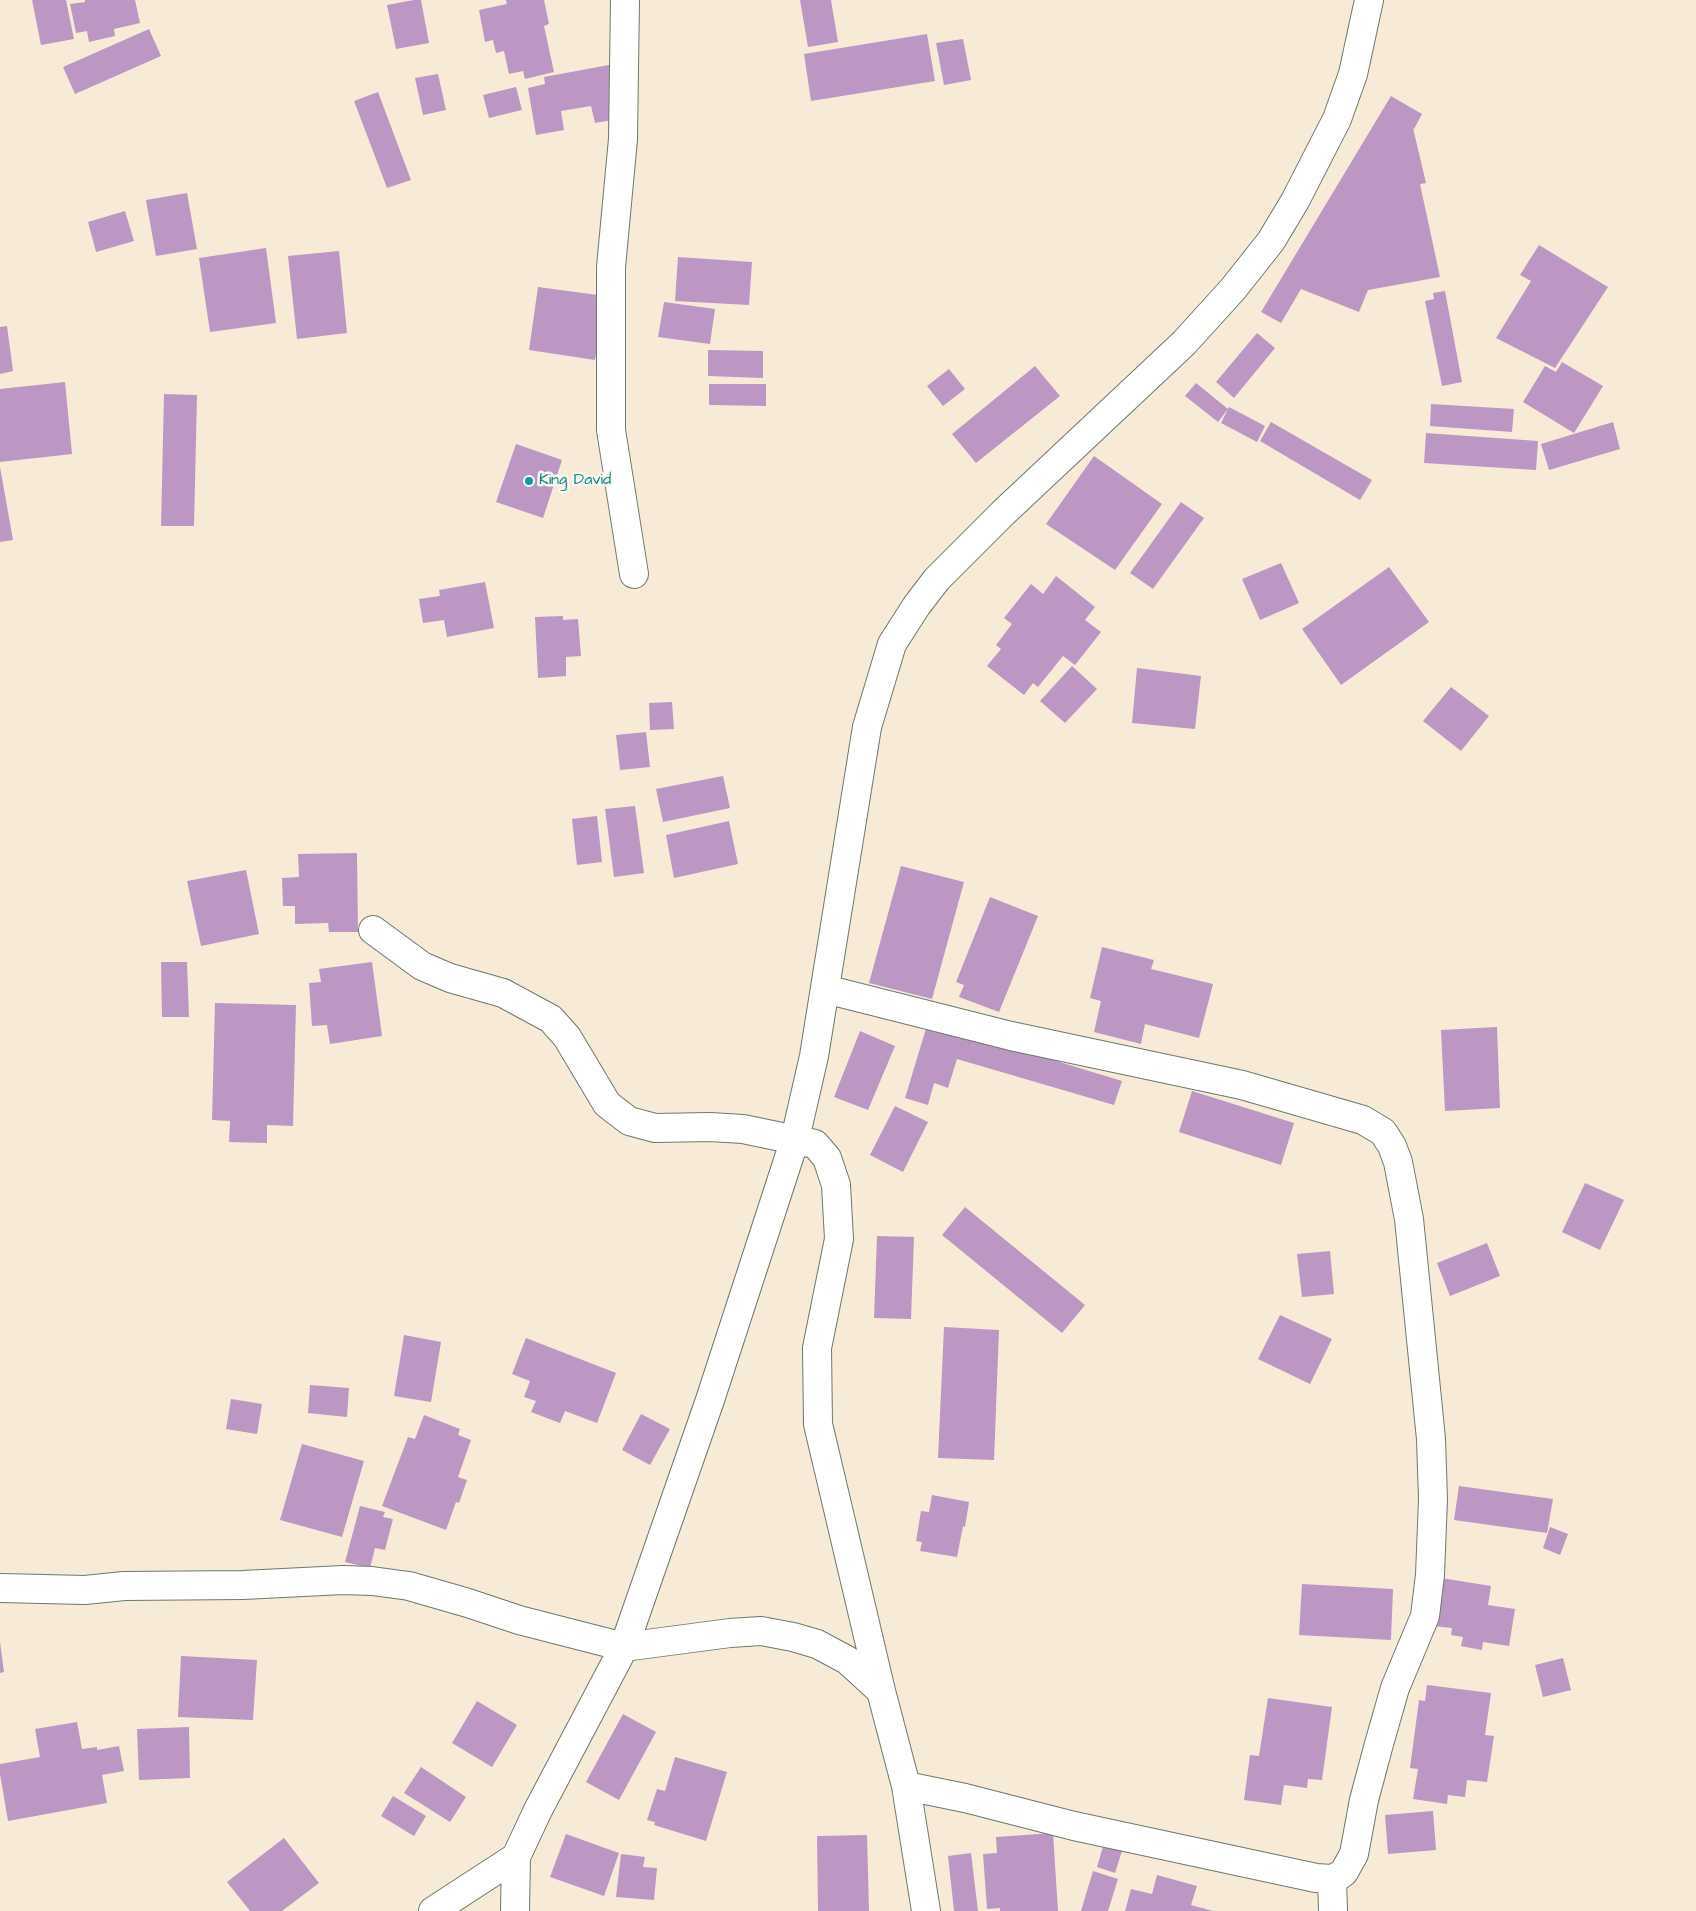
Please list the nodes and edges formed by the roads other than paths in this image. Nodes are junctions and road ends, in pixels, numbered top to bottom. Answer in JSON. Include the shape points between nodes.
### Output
{"nodes":[{"id":1,"x":625,"y":0,"type":"edge"},
{"id":2,"x":1369,"y":0,"type":"edge"},
{"id":3,"x":634,"y":574,"type":"dead end"},
{"id":4,"x":373,"y":930,"type":"dead end"},
{"id":5,"x":825,"y":988,"type":"junction"},
{"id":6,"x":795,"y":1139,"type":"junction"},
{"id":7,"x":0,"y":1588,"type":"edge"},
{"id":8,"x":624,"y":1647,"type":"junction"},
{"id":9,"x":881,"y":1691,"type":"junction"},
{"id":10,"x":906,"y":1786,"type":"junction"},
{"id":11,"x":516,"y":1857,"type":"junction"},
{"id":12,"x":1332,"y":1879,"type":"junction"},
{"id":13,"x":433,"y":1911,"type":"edge"},
{"id":14,"x":515,"y":1911,"type":"edge"},
{"id":15,"x":926,"y":1911,"type":"edge"},
{"id":16,"x":1333,"y":1911,"type":"edge"}],
"edges":[{"from":1,"to":3,"type":"street","via":[[623,139],[611,267],[611,430]]},
{"from":2,"to":5,"type":"street","via":[[1353,74],[1337,119],[1271,241],[1184,343],[937,579],[892,644],[867,727]]},
{"from":4,"to":6,"type":"street","via":[[422,966],[450,978],[503,993],[551,1019],[567,1037],[607,1104],[629,1121],[655,1128],[710,1126],[743,1129]]},
{"from":5,"to":6,"type":"street"},
{"from":5,"to":12,"type":"street","via":[[1011,1036],[1268,1092],[1363,1120],[1383,1132],[1392,1146],[1409,1219],[1431,1440],[1430,1575],[1425,1616],[1395,1688],[1364,1800],[1354,1854],[1344,1872]]},
{"from":6,"to":8,"type":"street","via":[[716,1382]]},
{"from":6,"to":9,"type":"street","via":[[815,1144],[827,1158],[836,1185],[839,1239],[817,1348],[818,1424]]},
{"from":7,"to":8,"type":"street","via":[[85,1590],[124,1586],[372,1581],[409,1586],[519,1620]]},
{"from":8,"to":9,"type":"street","via":[[761,1631],[817,1644],[847,1660]]},
{"from":8,"to":11,"type":"street"},
{"from":9,"to":10,"type":"street"},
{"from":10,"to":12,"type":"street","via":[[1199,1854]]},
{"from":10,"to":15,"type":"street"},
{"from":11,"to":13,"type":"street"},
{"from":11,"to":14,"type":"street"},
{"from":12,"to":16,"type":"street"}]}
